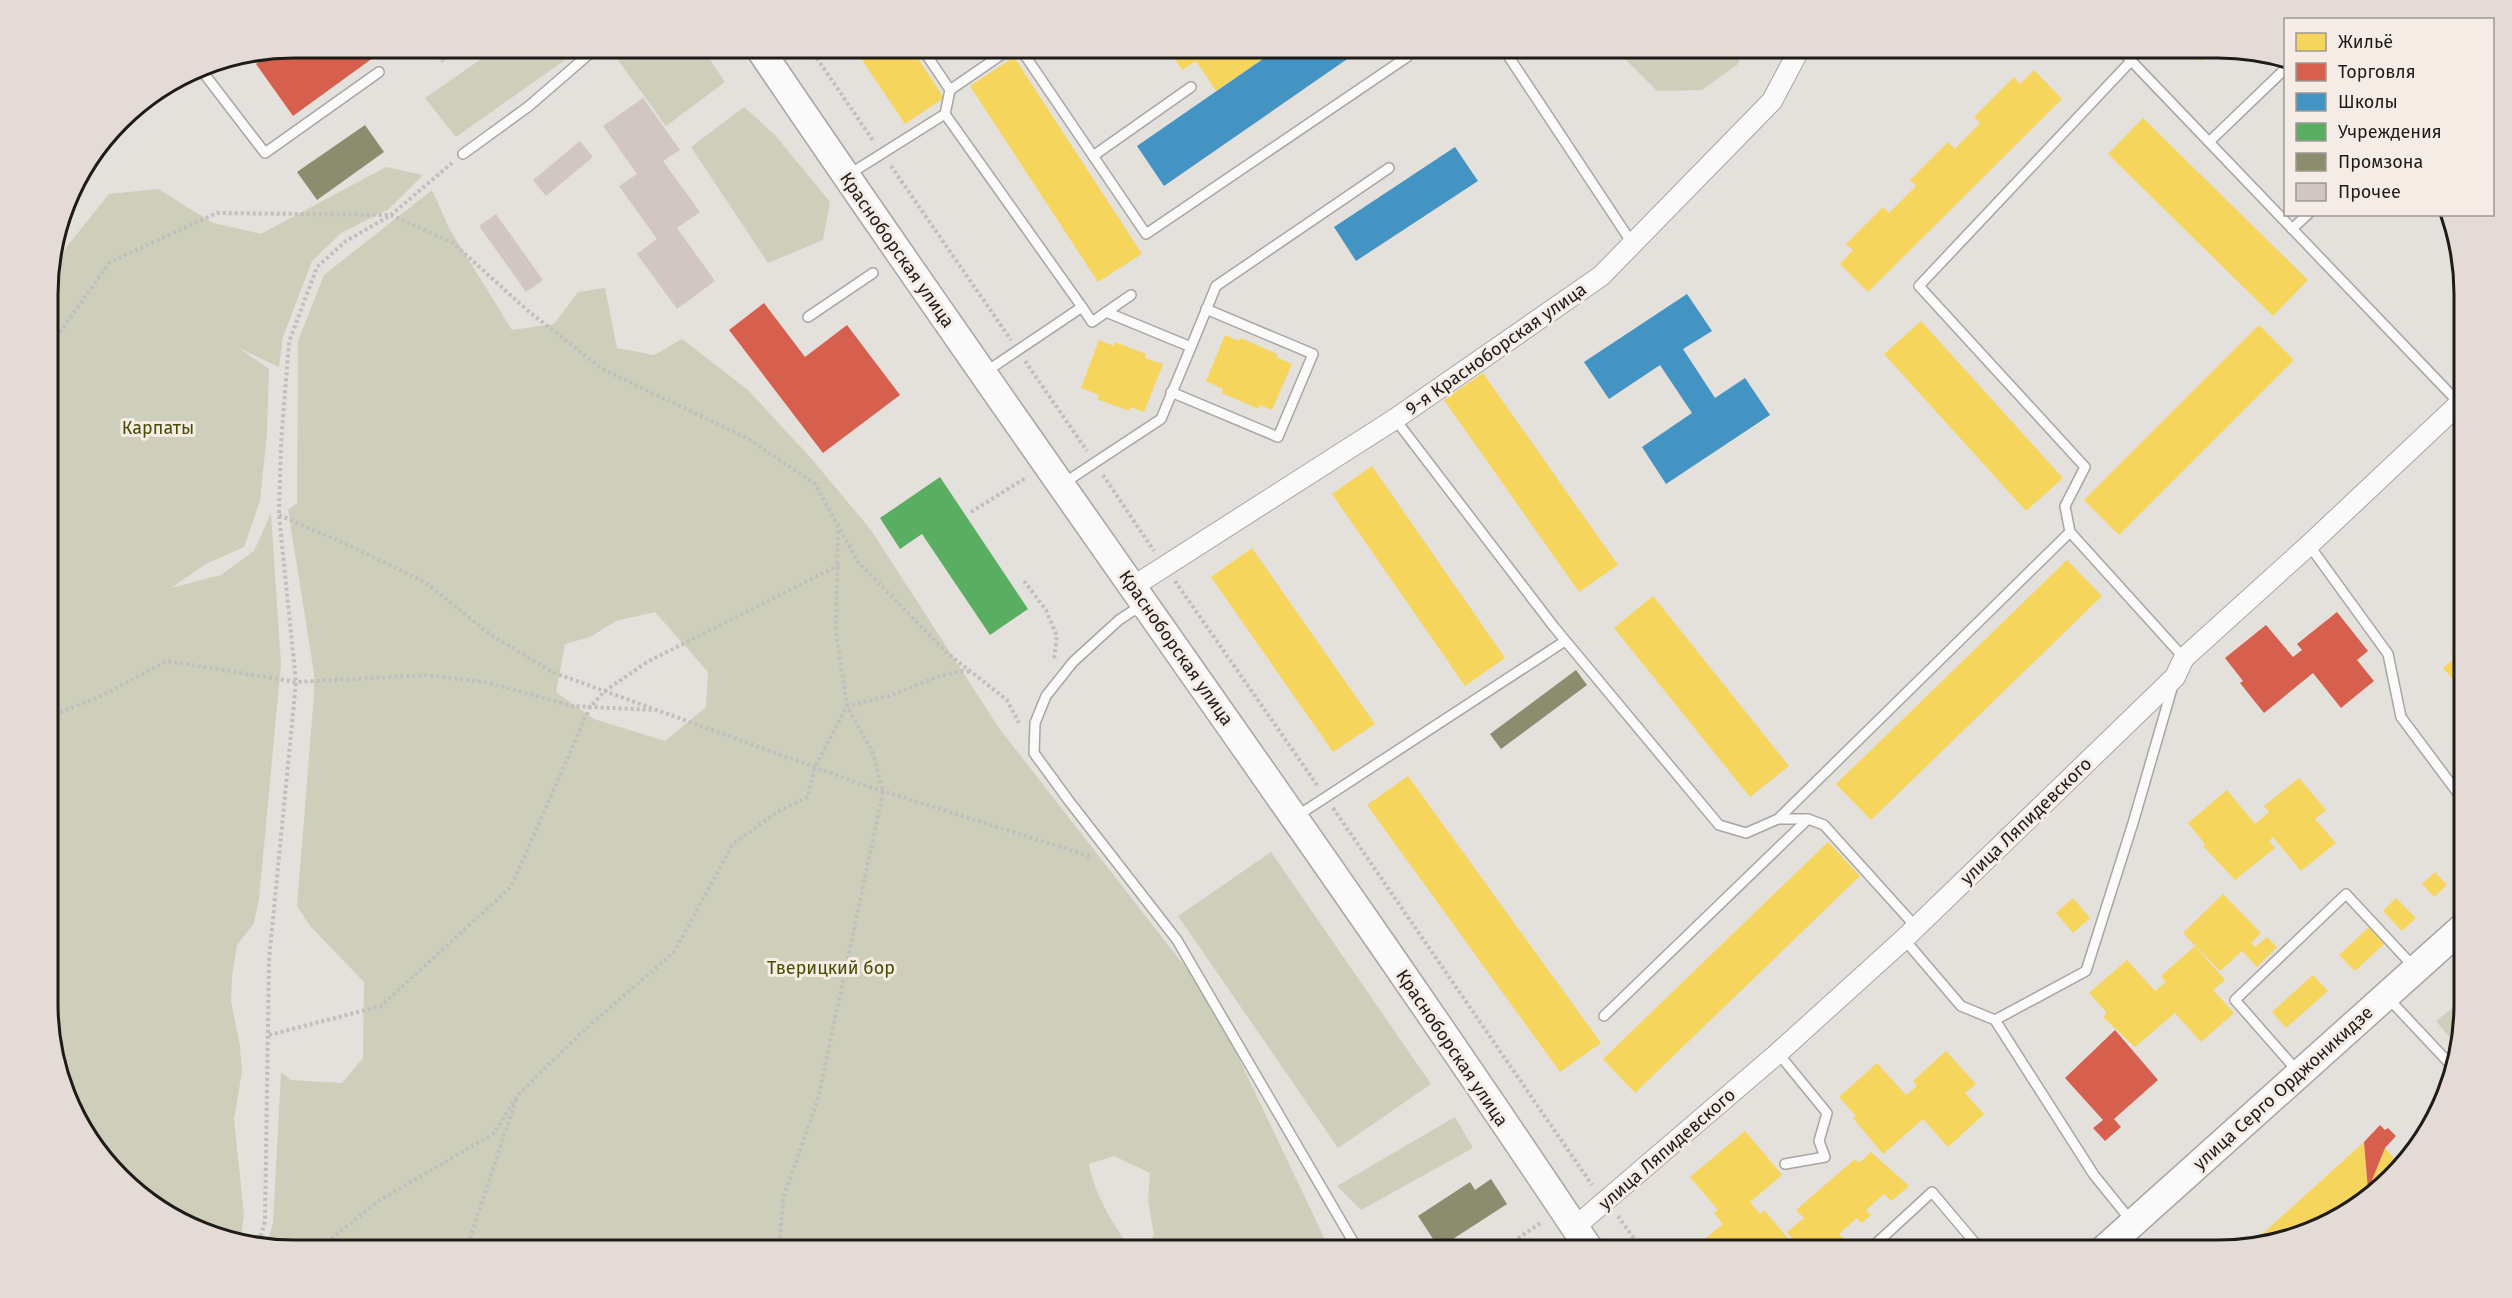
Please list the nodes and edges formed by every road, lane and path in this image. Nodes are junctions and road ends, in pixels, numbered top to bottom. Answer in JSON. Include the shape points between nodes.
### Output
{"nodes":[{"id":1,"x":584,"y":58,"type":"edge"},
{"id":2,"x":766,"y":58,"type":"edge"},
{"id":3,"x":817,"y":58,"type":"edge"},
{"id":4,"x":929,"y":58,"type":"edge"},
{"id":5,"x":996,"y":58,"type":"edge"},
{"id":6,"x":1027,"y":58,"type":"edge"},
{"id":7,"x":1406,"y":58,"type":"edge"},
{"id":8,"x":1510,"y":58,"type":"edge"},
{"id":9,"x":1795,"y":58,"type":"edge"},
{"id":10,"x":2128,"y":58,"type":"edge"},
{"id":11,"x":2131,"y":61,"type":"junction"},
{"id":12,"x":2284,"y":70,"type":"edge"},
{"id":13,"x":379,"y":72,"type":"dead end"},
{"id":14,"x":208,"y":75,"type":"edge"},
{"id":15,"x":1191,"y":87,"type":"dead end"},
{"id":16,"x":950,"y":90,"type":"junction"},
{"id":17,"x":945,"y":114,"type":"junction"},
{"id":18,"x":2209,"y":142,"type":"junction"},
{"id":19,"x":464,"y":154,"type":"joint"},
{"id":20,"x":882,"y":154,"type":"junction"},
{"id":21,"x":1093,"y":156,"type":"junction"},
{"id":22,"x":1389,"y":168,"type":"dead end"},
{"id":23,"x":846,"y":177,"type":"junction"},
{"id":24,"x":391,"y":215,"type":"junction"},
{"id":25,"x":2306,"y":216,"type":"edge"},
{"id":26,"x":2292,"y":229,"type":"junction"},
{"id":27,"x":1632,"y":243,"type":"junction"},
{"id":28,"x":873,"y":273,"type":"dead end"},
{"id":29,"x":1131,"y":295,"type":"dead end"},
{"id":30,"x":1082,"y":307,"type":"junction"},
{"id":31,"x":1206,"y":309,"type":"junction"},
{"id":32,"x":1106,"y":312,"type":"junction"},
{"id":33,"x":808,"y":317,"type":"dead end"},
{"id":34,"x":58,"y":334,"type":"edge"},
{"id":35,"x":1191,"y":346,"type":"junction"},
{"id":36,"x":1018,"y":350,"type":"junction"},
{"id":37,"x":984,"y":374,"type":"junction"},
{"id":38,"x":1171,"y":392,"type":"junction"},
{"id":39,"x":2454,"y":395,"type":"edge"},
{"id":40,"x":2454,"y":409,"type":"edge"},
{"id":41,"x":1395,"y":419,"type":"junction"},
{"id":42,"x":1095,"y":463,"type":"junction"},
{"id":43,"x":1055,"y":474,"type":"junction"},
{"id":44,"x":971,"y":512,"type":"dead end"},
{"id":45,"x":279,"y":515,"type":"junction"},
{"id":46,"x":838,"y":527,"type":"junction"},
{"id":47,"x":2070,"y":532,"type":"junction"},
{"id":48,"x":2309,"y":545,"type":"junction"},
{"id":49,"x":839,"y":565,"type":"junction"},
{"id":50,"x":1165,"y":566,"type":"junction"},
{"id":51,"x":1024,"y":580,"type":"dead end"},
{"id":52,"x":1134,"y":586,"type":"junction"},
{"id":53,"x":1565,"y":641,"type":"junction"},
{"id":54,"x":2184,"y":658,"type":"junction"},
{"id":55,"x":972,"y":672,"type":"junction"},
{"id":56,"x":2175,"y":677,"type":"junction"},
{"id":57,"x":296,"y":682,"type":"junction"},
{"id":58,"x":605,"y":691,"type":"junction"},
{"id":59,"x":1046,"y":696,"type":"junction"},
{"id":60,"x":847,"y":706,"type":"junction"},
{"id":61,"x":590,"y":707,"type":"junction"},
{"id":62,"x":1218,"y":707,"type":"junction"},
{"id":63,"x":662,"y":711,"type":"junction"},
{"id":64,"x":58,"y":714,"type":"edge"},
{"id":65,"x":1034,"y":753,"type":"junction"},
{"id":66,"x":814,"y":767,"type":"junction"},
{"id":67,"x":2454,"y":788,"type":"edge"},
{"id":68,"x":883,"y":792,"type":"junction"},
{"id":69,"x":1325,"y":797,"type":"junction"},
{"id":70,"x":1294,"y":817,"type":"junction"},
{"id":71,"x":1779,"y":819,"type":"junction"},
{"id":72,"x":1808,"y":819,"type":"junction"},
{"id":73,"x":1119,"y":866,"type":"junction"},
{"id":74,"x":1910,"y":933,"type":"junction"},
{"id":75,"x":2454,"y":935,"type":"edge"},
{"id":76,"x":2415,"y":968,"type":"junction"},
{"id":77,"x":2386,"y":996,"type":"junction"},
{"id":78,"x":1604,"y":1016,"type":"dead end"},
{"id":79,"x":1995,"y":1020,"type":"junction"},
{"id":80,"x":269,"y":1035,"type":"junction"},
{"id":81,"x":1778,"y":1053,"type":"junction"},
{"id":82,"x":2446,"y":1060,"type":"edge"},
{"id":83,"x":2299,"y":1073,"type":"junction"},
{"id":84,"x":519,"y":1094,"type":"junction"},
{"id":85,"x":1785,"y":1164,"type":"dead end"},
{"id":86,"x":1607,"y":1201,"type":"junction"},
{"id":87,"x":1542,"y":1222,"type":"dead end"},
{"id":88,"x":2133,"y":1223,"type":"junction"},
{"id":89,"x":1575,"y":1227,"type":"junction"},
{"id":90,"x":261,"y":1237,"type":"edge"},
{"id":91,"x":329,"y":1240,"type":"edge"},
{"id":92,"x":469,"y":1240,"type":"edge"},
{"id":93,"x":780,"y":1240,"type":"edge"},
{"id":94,"x":1352,"y":1240,"type":"edge"},
{"id":95,"x":1514,"y":1240,"type":"edge"},
{"id":96,"x":1583,"y":1240,"type":"edge"},
{"id":97,"x":1635,"y":1240,"type":"edge"},
{"id":98,"x":1880,"y":1240,"type":"edge"},
{"id":99,"x":1973,"y":1240,"type":"edge"},
{"id":100,"x":2114,"y":1240,"type":"edge"}],
"edges":[{"from":1,"to":19,"type":"lane"},
{"from":2,"to":23,"type":"street","name":"Красноборская улица"},
{"from":3,"to":20,"type":"path"},
{"from":4,"to":16,"type":"lane"},
{"from":5,"to":16,"type":"lane"},
{"from":6,"to":21,"type":"lane"},
{"from":7,"to":21,"type":"lane","via":[[1146,234]]},
{"from":8,"to":27,"type":"lane"},
{"from":9,"to":27,"type":"street","name":"9-я Красноборская улица","via":[[1772,101]]},
{"from":10,"to":11,"type":"lane"},
{"from":11,"to":18,"type":"lane"},
{"from":11,"to":47,"type":"lane","via":[[1919,286],[2085,467],[2066,506]]},
{"from":12,"to":18,"type":"lane"},
{"from":13,"to":14,"type":"lane","via":[[265,153]]},
{"from":15,"to":21,"type":"lane"},
{"from":16,"to":17,"type":"lane"},
{"from":17,"to":20,"type":"lane"},
{"from":17,"to":30,"type":"lane"},
{"from":18,"to":26,"type":"lane"},
{"from":19,"to":24,"type":"path"},
{"from":20,"to":23,"type":"lane"},
{"from":20,"to":36,"type":"path"},
{"from":22,"to":31,"type":"lane","via":[[1216,286]]},
{"from":23,"to":37,"type":"street","name":"Красноборская улица"},
{"from":24,"to":34,"type":"path","via":[[217,213],[110,262]]},
{"from":24,"to":45,"type":"path","via":[[346,241],[317,267],[289,342]]},
{"from":24,"to":46,"type":"path","via":[[453,243],[527,310],[602,369],[747,438],[815,484]]},
{"from":25,"to":26,"type":"lane"},
{"from":26,"to":39,"type":"lane"},
{"from":27,"to":41,"type":"street","name":"9-я Красноборская улица","via":[[1601,276]]},
{"from":28,"to":33,"type":"lane"},
{"from":29,"to":32,"type":"lane"},
{"from":30,"to":32,"type":"lane","via":[[1092,322]]},
{"from":30,"to":36,"type":"lane"},
{"from":31,"to":35,"type":"lane"},
{"from":31,"to":38,"type":"lane","via":[[1313,354],[1287,416],[1278,437]]},
{"from":32,"to":35,"type":"lane"},
{"from":35,"to":38,"type":"lane"},
{"from":36,"to":37,"type":"lane"},
{"from":36,"to":42,"type":"path"},
{"from":37,"to":43,"type":"street","name":"Красноборская улица"},
{"from":38,"to":42,"type":"lane","via":[[1161,418]]},
{"from":40,"to":48,"type":"street","name":"улица Ляпидевского"},
{"from":41,"to":50,"type":"street","name":"9-я Красноборская улица"},
{"from":41,"to":53,"type":"lane"},
{"from":42,"to":43,"type":"lane"},
{"from":42,"to":50,"type":"path"},
{"from":43,"to":44,"type":"path"},
{"from":43,"to":52,"type":"street","name":"Красноборская улица"},
{"from":45,"to":57,"type":"path"},
{"from":45,"to":58,"type":"path","via":[[425,582],[491,635],[552,672]]},
{"from":46,"to":49,"type":"path"},
{"from":46,"to":55,"type":"path","via":[[858,562],[947,653]]},
{"from":47,"to":54,"type":"lane"},
{"from":47,"to":71,"type":"lane"},
{"from":48,"to":54,"type":"street","name":"улица Ляпидевского"},
{"from":48,"to":67,"type":"lane","via":[[2388,654],[2401,717]]},
{"from":49,"to":58,"type":"path","via":[[647,662]]},
{"from":49,"to":60,"type":"path","via":[[836,633]]},
{"from":50,"to":52,"type":"street","name":"9-я Красноборская улица"},
{"from":50,"to":69,"type":"path"},
{"from":51,"to":59,"type":"path","via":[[1046,610],[1057,636]]},
{"from":52,"to":62,"type":"street","name":"Красноборская улица"},
{"from":53,"to":69,"type":"lane"},
{"from":53,"to":71,"type":"lane","via":[[1719,825],[1746,833]]},
{"from":54,"to":56,"type":"street","name":"улица Ляпидевского"},
{"from":55,"to":60,"type":"path","via":[[937,677],[889,696]]},
{"from":55,"to":65,"type":"path","via":[[1007,700]]},
{"from":56,"to":74,"type":"street","name":"улица Ляпидевского"},
{"from":56,"to":79,"type":"lane","via":[[2086,971]]},
{"from":57,"to":61,"type":"path","via":[[427,675],[489,683],[572,706]]},
{"from":57,"to":64,"type":"path","via":[[167,662]]},
{"from":57,"to":80,"type":"path","via":[[269,960]]},
{"from":58,"to":61,"type":"path"},
{"from":58,"to":63,"type":"path"},
{"from":59,"to":62,"type":"lane","via":[[1073,662],[1134,610],[1141,611],[1203,701]]},
{"from":59,"to":65,"type":"lane","via":[[1035,723]]},
{"from":60,"to":66,"type":"path"},
{"from":60,"to":68,"type":"path","via":[[873,753]]},
{"from":61,"to":63,"type":"path"},
{"from":61,"to":80,"type":"path","via":[[511,888],[381,1006]]},
{"from":62,"to":70,"type":"street","name":"Красноборская улица"},
{"from":63,"to":66,"type":"path"},
{"from":65,"to":73,"type":"lane"},
{"from":66,"to":68,"type":"path"},
{"from":66,"to":84,"type":"path","via":[[808,797],[777,812],[733,844],[674,952],[582,1032]]},
{"from":68,"to":73,"type":"path"},
{"from":68,"to":93,"type":"path","via":[[818,1099],[783,1198]]},
{"from":69,"to":70,"type":"lane"},
{"from":69,"to":86,"type":"path"},
{"from":70,"to":89,"type":"street","name":"Красноборская улица"},
{"from":71,"to":72,"type":"lane"},
{"from":72,"to":74,"type":"lane","via":[[1824,825]]},
{"from":72,"to":78,"type":"lane"},
{"from":73,"to":94,"type":"lane","via":[[1178,940]]},
{"from":74,"to":79,"type":"lane","via":[[1961,1006]]},
{"from":74,"to":81,"type":"street","name":"улица Ляпидевского"},
{"from":75,"to":76,"type":"street","name":"улица Серго Орджоникидзе"},
{"from":76,"to":77,"type":"street","name":"улица Серго Орджоникидзе"},
{"from":76,"to":83,"type":"lane","via":[[2346,894],[2235,1000]]},
{"from":77,"to":82,"type":"lane"},
{"from":77,"to":83,"type":"street","name":"улица Серго Орджоникидзе"},
{"from":79,"to":88,"type":"lane","via":[[2094,1175]]},
{"from":80,"to":90,"type":"path","via":[[266,1221]]},
{"from":81,"to":85,"type":"lane","via":[[1827,1113],[1819,1141],[1825,1157]]},
{"from":81,"to":86,"type":"street","name":"улица Ляпидевского"},
{"from":83,"to":88,"type":"street","name":"улица Серго Орджоникидзе"},
{"from":84,"to":91,"type":"path","via":[[493,1134],[380,1200]]},
{"from":84,"to":92,"type":"path"},
{"from":86,"to":89,"type":"street","name":"улица Ляпидевского"},
{"from":86,"to":97,"type":"path"},
{"from":87,"to":95,"type":"path"},
{"from":88,"to":100,"type":"street","name":"улица Серго Орджоникидзе"},
{"from":89,"to":96,"type":"street","name":"Красноборская улица"},
{"from":98,"to":99,"type":"lane","via":[[1932,1192]]}]}
